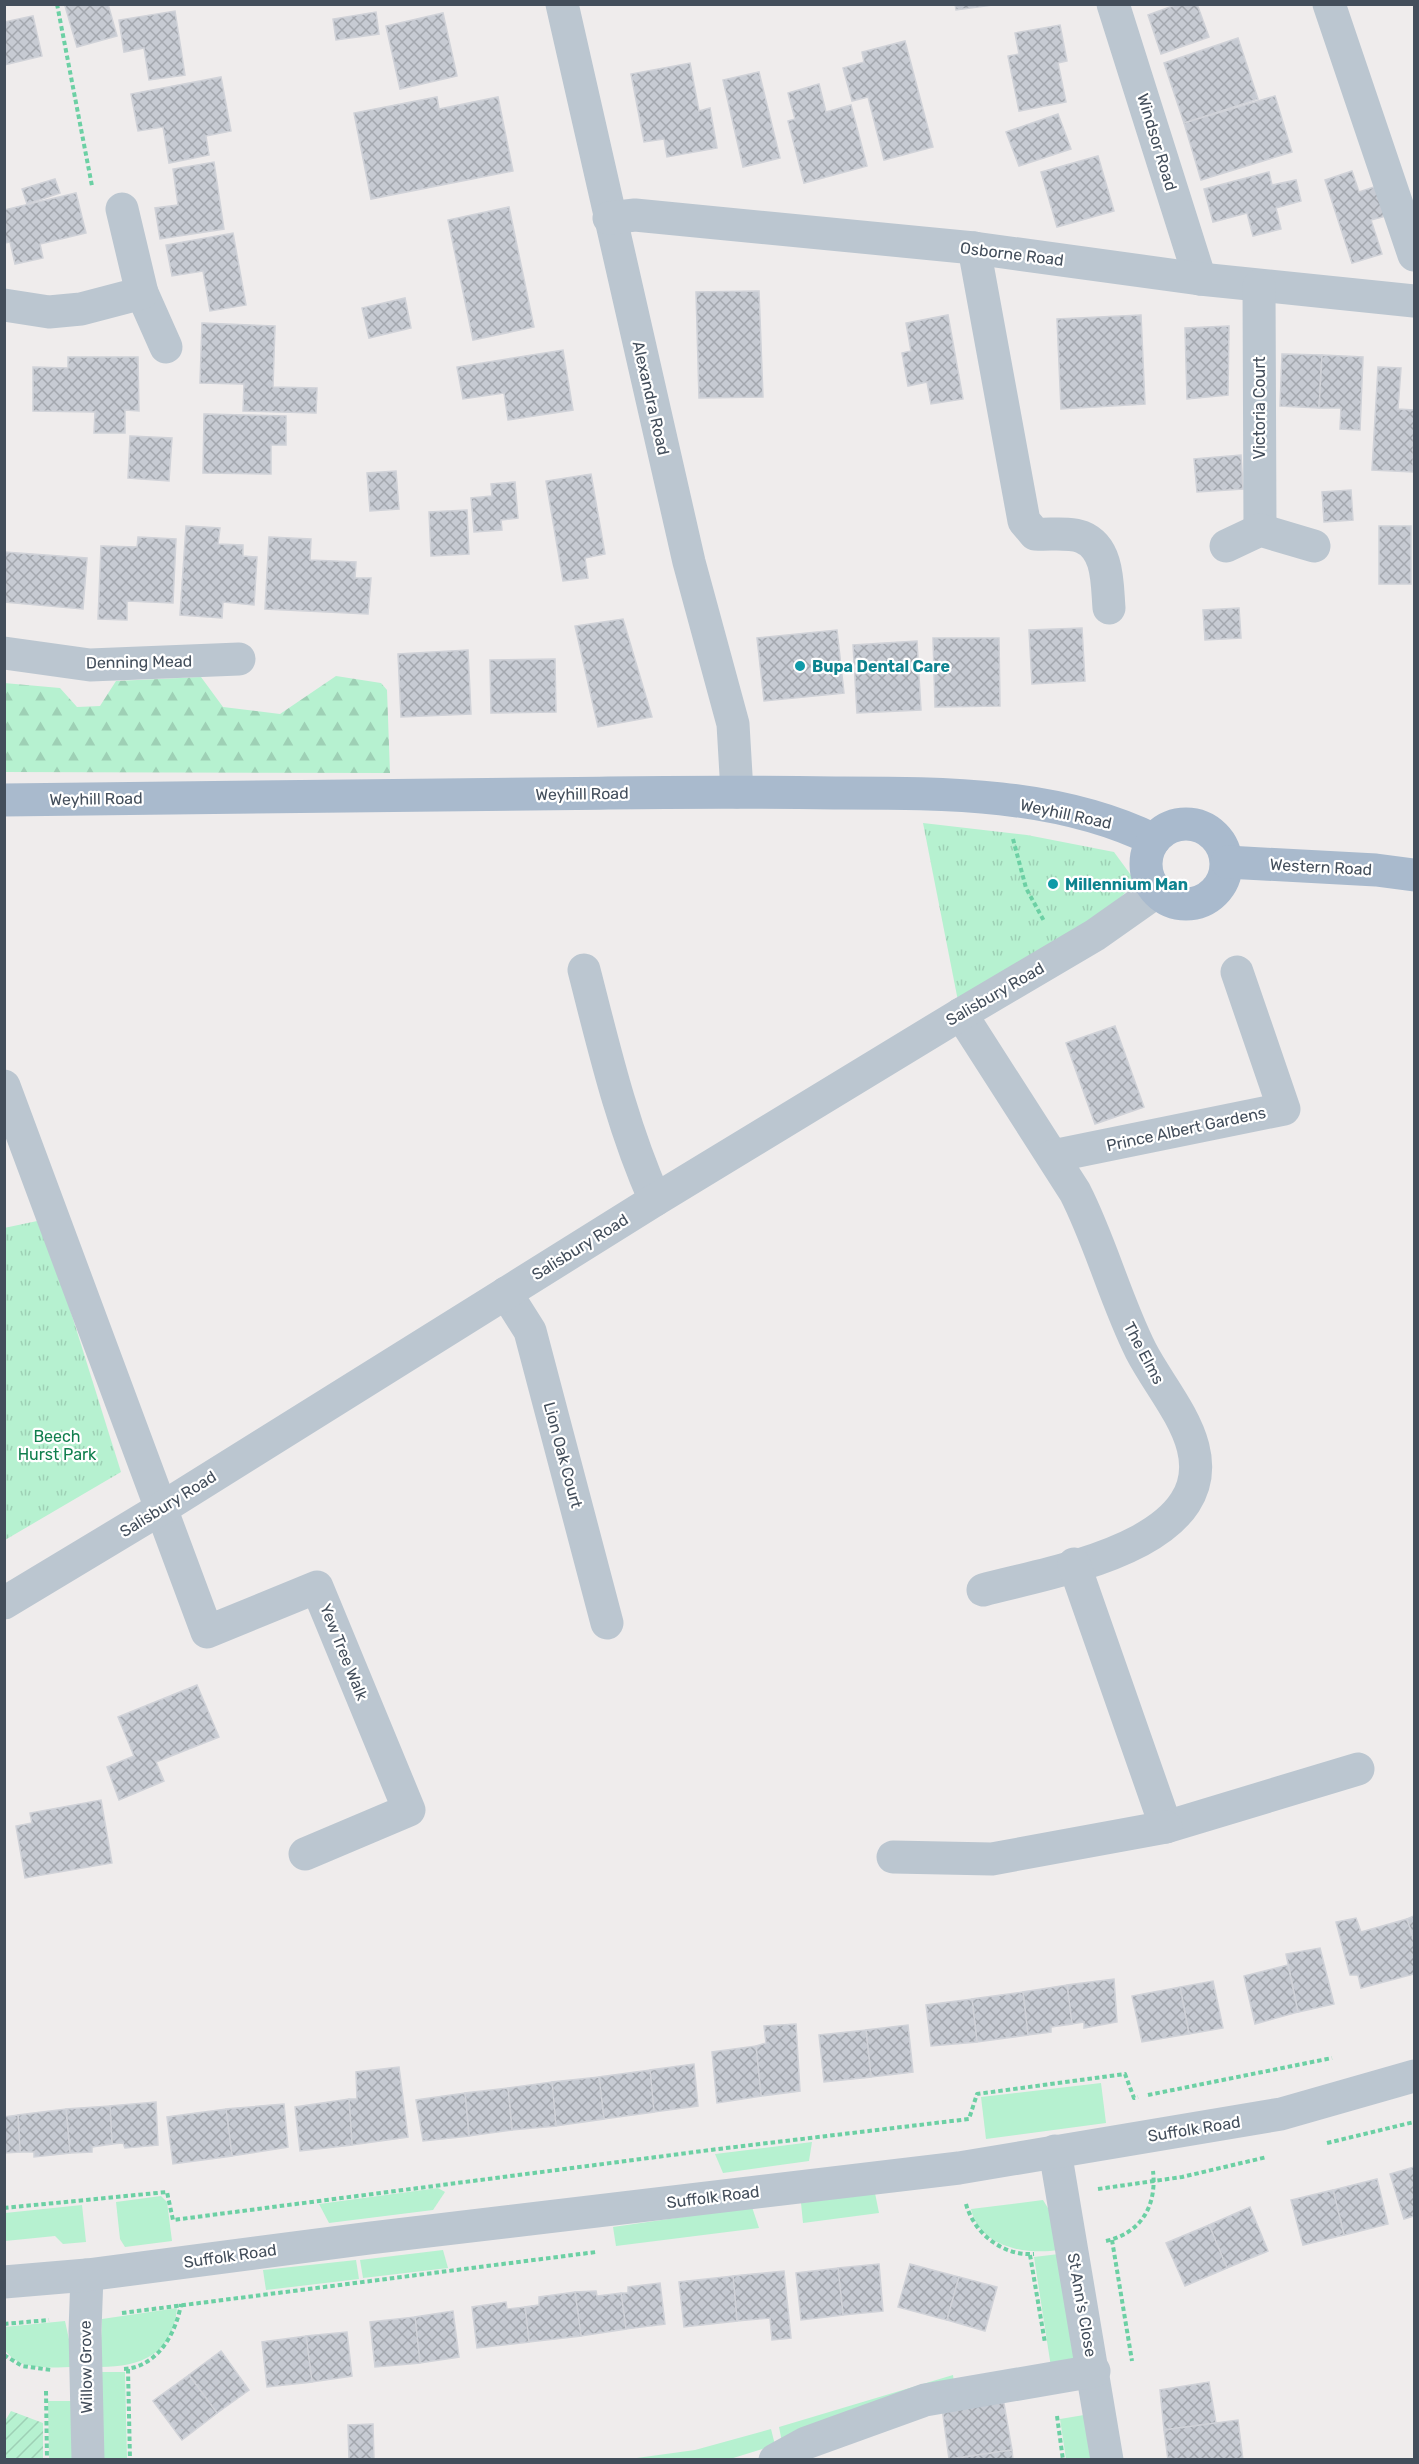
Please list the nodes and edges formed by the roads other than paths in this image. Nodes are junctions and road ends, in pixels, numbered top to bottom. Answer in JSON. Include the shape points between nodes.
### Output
{"nodes":[{"id":1,"x":562,"y":4,"type":"edge"},
{"id":2,"x":1113,"y":4,"type":"edge"},
{"id":3,"x":1329,"y":4,"type":"edge"},
{"id":4,"x":122,"y":209,"type":"road end"},
{"id":5,"x":609,"y":218,"type":"junction"},
{"id":6,"x":974,"y":248,"type":"junction"},
{"id":7,"x":1414,"y":255,"type":"edge"},
{"id":8,"x":1200,"y":279,"type":"junction"},
{"id":9,"x":1259,"y":286,"type":"junction"},
{"id":10,"x":142,"y":293,"type":"junction"},
{"id":11,"x":1414,"y":301,"type":"edge"},
{"id":12,"x":4,"y":305,"type":"edge"},
{"id":13,"x":166,"y":347,"type":"dead end"},
{"id":14,"x":1260,"y":530,"type":"junction"},
{"id":15,"x":1226,"y":546,"type":"dead end"},
{"id":16,"x":1314,"y":546,"type":"dead end"},
{"id":17,"x":1109,"y":608,"type":"dead end"},
{"id":18,"x":4,"y":654,"type":"edge"},
{"id":19,"x":238,"y":659,"type":"dead end"},
{"id":20,"x":737,"y":792,"type":"junction"},
{"id":21,"x":4,"y":800,"type":"edge"},
{"id":22,"x":1154,"y":840,"type":"junction"},
{"id":23,"x":1227,"y":862,"type":"junction"},
{"id":24,"x":1414,"y":875,"type":"edge"},
{"id":25,"x":1156,"y":892,"type":"junction"},
{"id":26,"x":584,"y":970,"type":"dead end"},
{"id":27,"x":1237,"y":972,"type":"dead end"},
{"id":28,"x":961,"y":1014,"type":"junction"},
{"id":29,"x":4,"y":1086,"type":"edge"},
{"id":30,"x":1053,"y":1156,"type":"junction"},
{"id":31,"x":655,"y":1200,"type":"junction"},
{"id":32,"x":506,"y":1293,"type":"junction"},
{"id":33,"x":162,"y":1508,"type":"junction"},
{"id":34,"x":1074,"y":1564,"type":"junction"},
{"id":35,"x":982,"y":1590,"type":"dead end"},
{"id":36,"x":4,"y":1603,"type":"edge"},
{"id":37,"x":607,"y":1623,"type":"dead end"},
{"id":38,"x":1358,"y":1769,"type":"dead end"},
{"id":39,"x":1166,"y":1827,"type":"junction"},
{"id":40,"x":305,"y":1854,"type":"dead end"},
{"id":41,"x":893,"y":1857,"type":"dead end"},
{"id":42,"x":1414,"y":2076,"type":"edge"},
{"id":43,"x":1055,"y":2151,"type":"junction"},
{"id":44,"x":87,"y":2275,"type":"junction"},
{"id":45,"x":4,"y":2282,"type":"edge"},
{"id":46,"x":1094,"y":2371,"type":"junction"},
{"id":47,"x":88,"y":2460,"type":"edge"},
{"id":48,"x":775,"y":2460,"type":"edge"},
{"id":49,"x":1107,"y":2460,"type":"edge"}],
"edges":[{"from":1,"to":5,"type":"street","name":"Alexandra Road"},
{"from":2,"to":8,"type":"street","name":"Windsor Road"},
{"from":3,"to":7,"type":"street"},
{"from":4,"to":10,"type":"street"},
{"from":5,"to":6,"type":"street","name":"Osborne Road","via":[[635,215]]},
{"from":5,"to":20,"type":"street","name":"Alexandra Road","via":[[689,562],[733,724]]},
{"from":6,"to":8,"type":"street","name":"Osborne Road"},
{"from":6,"to":17,"type":"street","via":[[1024,521],[1035,534],[1082,537],[1097,547],[1105,564]]},
{"from":8,"to":9,"type":"street","name":"Osborne Road"},
{"from":9,"to":11,"type":"street","name":"Osborne Road"},
{"from":9,"to":14,"type":"street","name":"Victoria Court"},
{"from":10,"to":12,"type":"street","via":[[60,311]]},
{"from":10,"to":13,"type":"street"},
{"from":14,"to":15,"type":"street"},
{"from":14,"to":16,"type":"street"},
{"from":18,"to":19,"type":"street","name":"Denning Mead","via":[[90,665]]},
{"from":20,"to":21,"type":"main road","name":"Weyhill Road"},
{"from":20,"to":22,"type":"main road","name":"Weyhill Road","via":[[988,798],[1079,813]]},
{"from":22,"to":23,"type":"main road","via":[[1177,825],[1191,824],[1216,837]]},
{"from":22,"to":25,"type":"main road","via":[[1147,852],[1146,867]]},
{"from":23,"to":24,"type":"main road","name":"Western Road"},
{"from":23,"to":25,"type":"main road","via":[[1219,887],[1197,904],[1173,902]]},
{"from":25,"to":28,"type":"street","name":"Salisbury Road","via":[[1095,935]]},
{"from":26,"to":31,"type":"street","via":[[617,1099],[635,1156]]},
{"from":27,"to":30,"type":"street","name":"Prince Albert Gardens","via":[[1284,1109]]},
{"from":28,"to":30,"type":"street","name":"The Elms"},
{"from":28,"to":31,"type":"street","name":"Salisbury Road"},
{"from":29,"to":33,"type":"street"},
{"from":30,"to":34,"type":"street","name":"The Elms","via":[[1089,1219],[1130,1328],[1184,1425],[1195,1462],[1188,1495],[1164,1527],[1129,1547]]},
{"from":31,"to":32,"type":"street","name":"Salisbury Road"},
{"from":32,"to":33,"type":"street","name":"Salisbury Road"},
{"from":32,"to":37,"type":"street","name":"Lion Oak Court","via":[[530,1331]]},
{"from":33,"to":36,"type":"street","name":"Salisbury Road"},
{"from":33,"to":40,"type":"street","name":"Yew Tree Walk","via":[[207,1632],[317,1587],[409,1810]]},
{"from":34,"to":35,"type":"street","name":"The Elms"},
{"from":34,"to":39,"type":"street"},
{"from":38,"to":39,"type":"street"},
{"from":39,"to":41,"type":"street","via":[[992,1859]]},
{"from":42,"to":43,"type":"street","name":"Suffolk Road","via":[[1281,2114]]},
{"from":43,"to":44,"type":"street","name":"Suffolk Road","via":[[959,2168]]},
{"from":43,"to":46,"type":"street","name":"St Ann's Close"},
{"from":44,"to":45,"type":"street","name":"Suffolk Road"},
{"from":44,"to":47,"type":"street","name":"Willow Grove"},
{"from":46,"to":48,"type":"street","via":[[925,2400],[806,2443]]},
{"from":46,"to":49,"type":"street","name":"St Ann's Close"}]}
